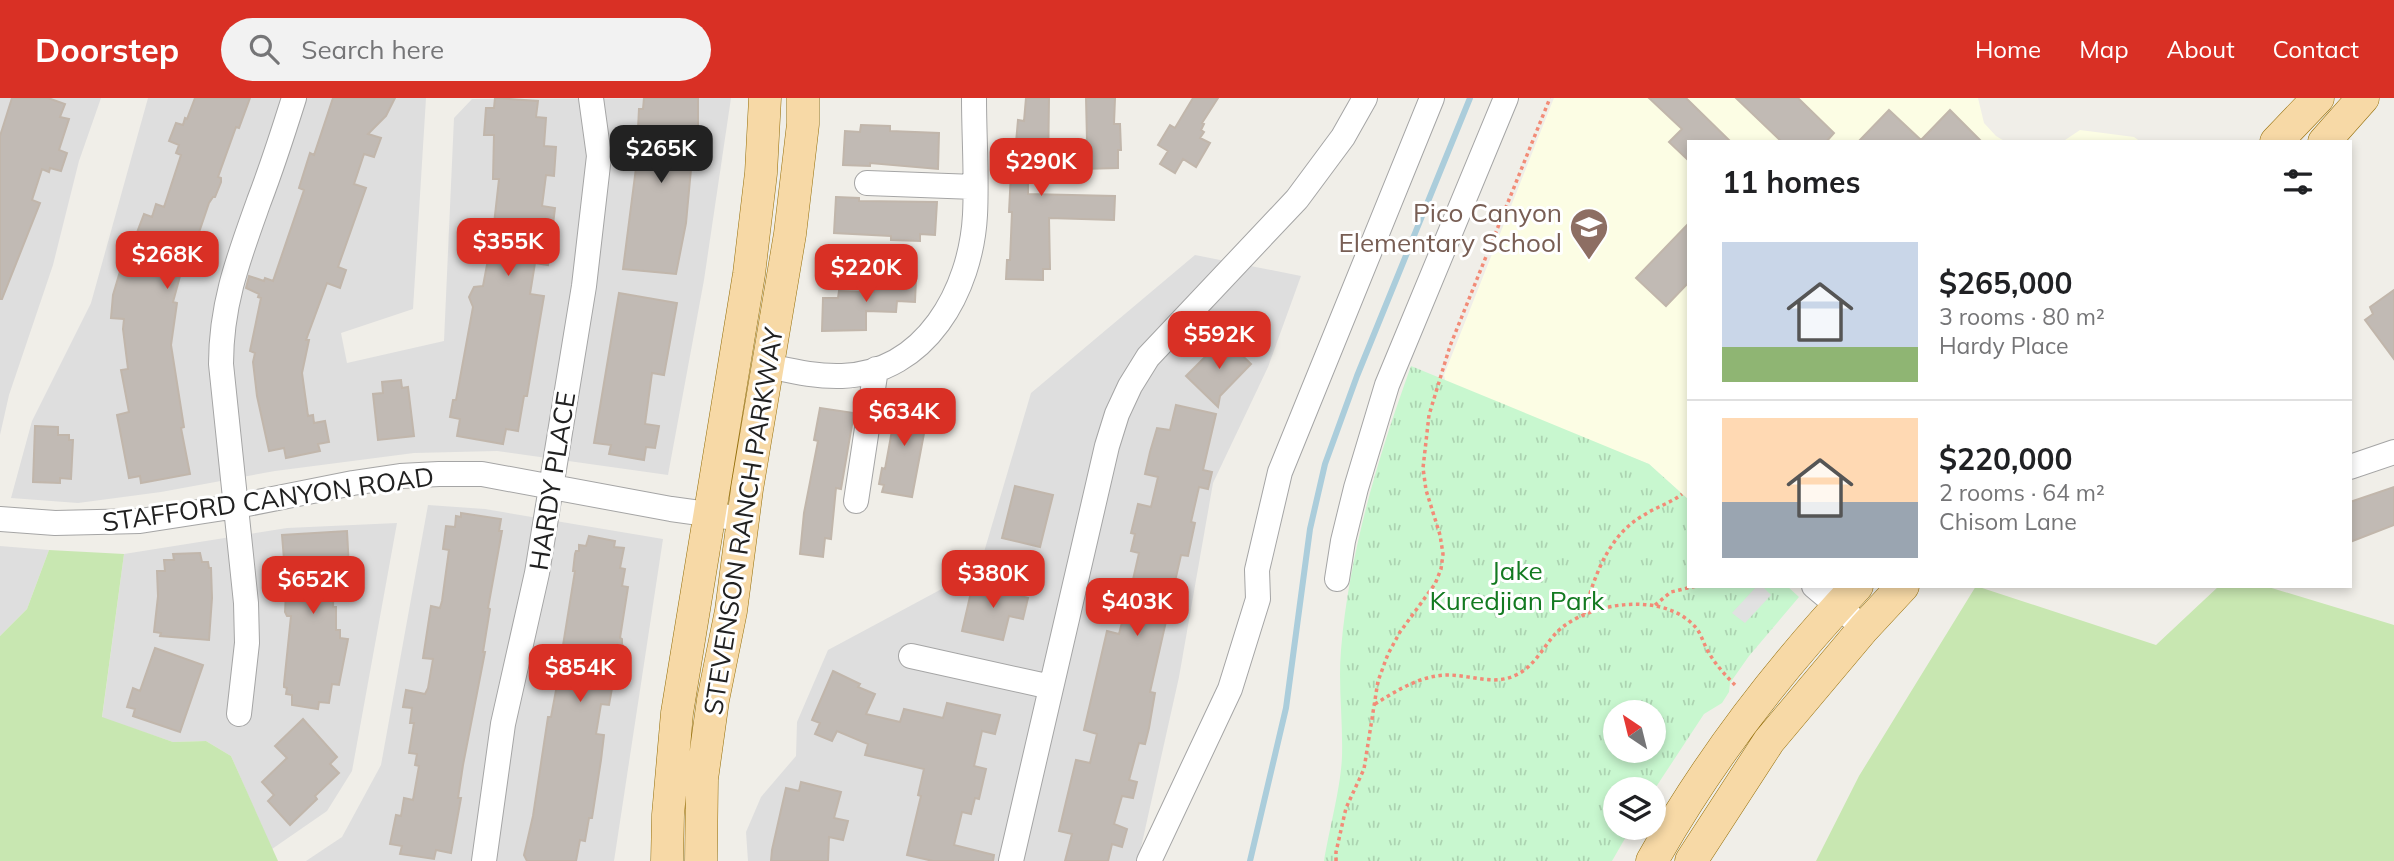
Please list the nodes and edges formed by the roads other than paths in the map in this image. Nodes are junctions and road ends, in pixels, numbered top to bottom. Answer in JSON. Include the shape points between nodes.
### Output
{"nodes":[{"id":1,"x":294,"y":98,"type":"edge"},
{"id":2,"x":591,"y":98,"type":"edge"},
{"id":3,"x":765,"y":98,"type":"edge"},
{"id":4,"x":803,"y":98,"type":"edge"},
{"id":5,"x":974,"y":98,"type":"edge"},
{"id":6,"x":1365,"y":98,"type":"edge"},
{"id":7,"x":1432,"y":98,"type":"edge"},
{"id":8,"x":1506,"y":98,"type":"edge"},
{"id":9,"x":2318,"y":98,"type":"edge"},
{"id":10,"x":2363,"y":98,"type":"edge"},
{"id":11,"x":2278,"y":140,"type":"edge"},
{"id":12,"x":2325,"y":140,"type":"edge"},
{"id":13,"x":867,"y":183,"type":"dead end"},
{"id":14,"x":975,"y":187,"type":"junction"},
{"id":15,"x":768,"y":366,"type":"junction"},
{"id":16,"x":876,"y":369,"type":"junction"},
{"id":17,"x":2394,"y":452,"type":"edge"},
{"id":18,"x":2352,"y":466,"type":"edge"},
{"id":19,"x":550,"y":487,"type":"junction"},
{"id":20,"x":856,"y":501,"type":"dead end"},
{"id":21,"x":237,"y":506,"type":"junction"},
{"id":22,"x":710,"y":515,"type":"junction"},
{"id":23,"x":0,"y":519,"type":"edge"},
{"id":24,"x":743,"y":519,"type":"junction"},
{"id":25,"x":1337,"y":579,"type":"dead end"},
{"id":26,"x":1820,"y":588,"type":"edge"},
{"id":27,"x":1901,"y":588,"type":"edge"},
{"id":28,"x":1848,"y":597,"type":"edge"},
{"id":29,"x":1864,"y":628,"type":"junction"},
{"id":30,"x":911,"y":656,"type":"dead end"},
{"id":31,"x":1051,"y":687,"type":"junction"},
{"id":32,"x":239,"y":714,"type":"dead end"},
{"id":33,"x":484,"y":861,"type":"edge"},
{"id":34,"x":667,"y":861,"type":"edge"},
{"id":35,"x":701,"y":861,"type":"edge"},
{"id":36,"x":1011,"y":861,"type":"edge"},
{"id":37,"x":1149,"y":861,"type":"edge"},
{"id":38,"x":1652,"y":861,"type":"edge"},
{"id":39,"x":1691,"y":861,"type":"edge"}],
"edges":[{"from":1,"to":21,"type":"street","via":[[234,270],[221,333]]},
{"from":2,"to":19,"type":"street","name":"HARDY PLACE","via":[[599,156],[597,185]]},
{"from":3,"to":22,"type":"main road","name":"STEVENSON RANCH PARKWAY","via":[[749,274]]},
{"from":4,"to":15,"type":"main road","name":"STEVENSON RANCH PARKWAY","via":[[790,234]]},
{"from":5,"to":14,"type":"street"},
{"from":6,"to":31,"type":"street","via":[[1297,200],[1168,332],[1130,386],[1107,446]]},
{"from":7,"to":37,"type":"street","via":[[1280,472],[1257,570],[1258,599],[1230,689]]},
{"from":8,"to":25,"type":"street","via":[[1387,385],[1356,488]]},
{"from":9,"to":11,"type":"main road"},
{"from":10,"to":12,"type":"main road"},
{"from":13,"to":14,"type":"street"},
{"from":14,"to":16,"type":"street","via":[[971,255],[950,307],[915,348]]},
{"from":15,"to":16,"type":"street","via":[[841,376]]},
{"from":15,"to":24,"type":"main road","name":"STEVENSON RANCH PARKWAY"},
{"from":16,"to":20,"type":"street"},
{"from":17,"to":18,"type":"street"},
{"from":19,"to":21,"type":"street","name":"STAFFORD CANYON ROAD","via":[[482,474],[400,476]]},
{"from":19,"to":22,"type":"street","name":"STAFFORD CANYON ROAD"},
{"from":19,"to":33,"type":"street","name":"HARDY PLACE","via":[[530,610],[503,724]]},
{"from":21,"to":23,"type":"street","name":"STAFFORD CANYON ROAD","via":[[99,523]]},
{"from":21,"to":32,"type":"street","via":[[247,642]]},
{"from":22,"to":24,"type":"street","name":"STAFFORD CANYON ROAD"},
{"from":22,"to":34,"type":"main road","name":"STEVENSON RANCH PARKWAY","via":[[677,713]]},
{"from":24,"to":35,"type":"main road","name":"STEVENSON RANCH PARKWAY","via":[[702,779]]},
{"from":26,"to":28,"type":"street"},
{"from":27,"to":29,"type":"main road"},
{"from":28,"to":29,"type":"street"},
{"from":28,"to":38,"type":"main road","via":[[1755,706]]},
{"from":29,"to":39,"type":"main road","via":[[1769,741]]},
{"from":30,"to":31,"type":"street"},
{"from":31,"to":36,"type":"street"}]}
